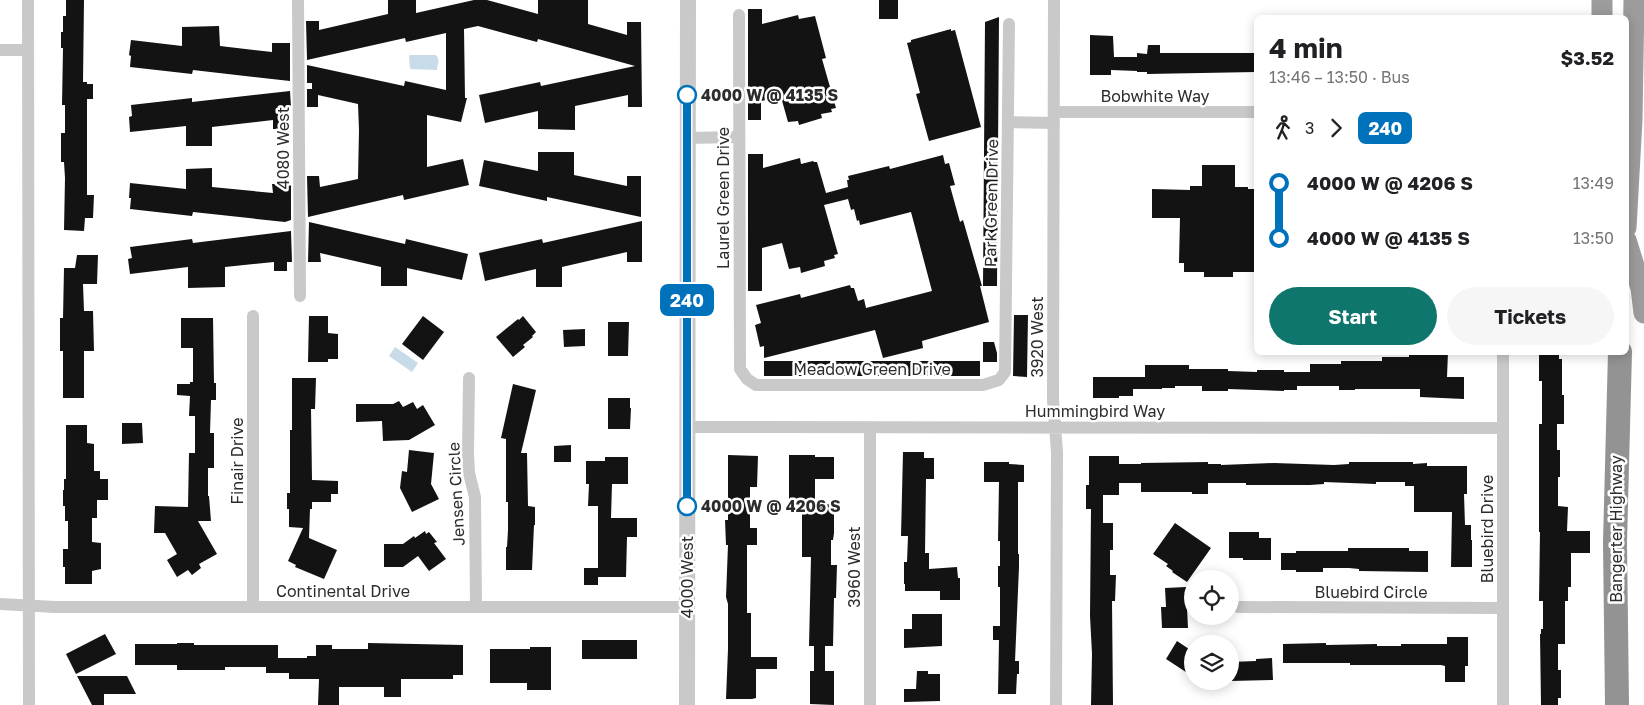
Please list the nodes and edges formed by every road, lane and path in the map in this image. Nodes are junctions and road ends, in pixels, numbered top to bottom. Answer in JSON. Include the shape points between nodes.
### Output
{"nodes":[{"id":1,"x":28,"y":0,"type":"edge"},
{"id":2,"x":298,"y":0,"type":"edge"},
{"id":3,"x":688,"y":0,"type":"edge"},
{"id":4,"x":1054,"y":0,"type":"edge"},
{"id":5,"x":1602,"y":0,"type":"edge"},
{"id":6,"x":1634,"y":0,"type":"edge"},
{"id":7,"x":739,"y":15,"type":"dead end"},
{"id":8,"x":1602,"y":15,"type":"edge"},
{"id":9,"x":1009,"y":24,"type":"dead end"},
{"id":10,"x":0,"y":50,"type":"edge"},
{"id":11,"x":28,"y":50,"type":"junction"},
{"id":12,"x":1254,"y":112,"type":"edge"},
{"id":13,"x":1054,"y":117,"type":"junction"},
{"id":14,"x":1008,"y":122,"type":"junction"},
{"id":15,"x":739,"y":137,"type":"junction"},
{"id":16,"x":686,"y":138,"type":"junction"},
{"id":17,"x":1629,"y":174,"type":"edge"},
{"id":18,"x":1629,"y":250,"type":"edge"},
{"id":19,"x":300,"y":296,"type":"dead end"},
{"id":20,"x":1644,"y":313,"type":"edge"},
{"id":21,"x":253,"y":316,"type":"dead end"},
{"id":22,"x":1503,"y":355,"type":"edge"},
{"id":23,"x":1620,"y":355,"type":"edge"},
{"id":24,"x":469,"y":378,"type":"dead end"},
{"id":25,"x":747,"y":379,"type":"joint"},
{"id":26,"x":999,"y":380,"type":"joint"},
{"id":27,"x":687,"y":427,"type":"junction"},
{"id":28,"x":1055,"y":427,"type":"junction"},
{"id":29,"x":870,"y":428,"type":"junction"},
{"id":30,"x":1503,"y":428,"type":"junction"},
{"id":31,"x":0,"y":604,"type":"edge"},
{"id":32,"x":29,"y":605,"type":"junction"},
{"id":33,"x":253,"y":607,"type":"junction"},
{"id":34,"x":476,"y":607,"type":"junction"},
{"id":35,"x":687,"y":607,"type":"junction"},
{"id":36,"x":1239,"y":607,"type":"edge"},
{"id":37,"x":1503,"y":608,"type":"junction"},
{"id":38,"x":29,"y":705,"type":"edge"},
{"id":39,"x":687,"y":705,"type":"edge"},
{"id":40,"x":870,"y":705,"type":"edge"},
{"id":41,"x":1056,"y":705,"type":"edge"},
{"id":42,"x":1503,"y":705,"type":"edge"},
{"id":43,"x":1617,"y":705,"type":"edge"}],
"edges":[{"from":1,"to":11,"type":"street"},
{"from":2,"to":19,"type":"street","name":"4080 West"},
{"from":3,"to":16,"type":"street","name":"4000 West"},
{"from":4,"to":13,"type":"street","name":"3920 West"},
{"from":5,"to":8,"type":"highway"},
{"from":6,"to":17,"type":"highway"},
{"from":7,"to":15,"type":"street","name":"Laurel Green Drive"},
{"from":9,"to":14,"type":"street","name":"Park Green Drive"},
{"from":10,"to":11,"type":"street"},
{"from":11,"to":32,"type":"street"},
{"from":12,"to":13,"type":"street","name":"Bobwhite Way"},
{"from":13,"to":14,"type":"street","name":"Bobwhite Way"},
{"from":13,"to":28,"type":"street","name":"3920 West"},
{"from":14,"to":26,"type":"street","name":"Park Green Drive","via":[[1004,372]]},
{"from":15,"to":16,"type":"street"},
{"from":15,"to":25,"type":"street","name":"Laurel Green Drive","via":[[740,369]]},
{"from":16,"to":27,"type":"street","name":"4000 West"},
{"from":18,"to":20,"type":"highway","via":[[1641,288]]},
{"from":21,"to":33,"type":"street","name":"Finair Drive"},
{"from":22,"to":30,"type":"street","name":"Bluebird Drive"},
{"from":23,"to":43,"type":"highway","name":"Bangerter Highway","via":[[1615,542]]},
{"from":24,"to":34,"type":"street","name":"Jensen Circle","via":[[468,453],[475,497]]},
{"from":25,"to":26,"type":"street","name":"Meadow Green Drive","via":[[756,385],[983,385]]},
{"from":27,"to":29,"type":"street","name":"Hummingbird Way"},
{"from":27,"to":35,"type":"street","name":"4000 West"},
{"from":28,"to":29,"type":"street","name":"Hummingbird Way"},
{"from":28,"to":30,"type":"street","name":"Hummingbird Way"},
{"from":28,"to":41,"type":"street","name":"3920 West"},
{"from":29,"to":40,"type":"street","name":"3960 West"},
{"from":30,"to":37,"type":"street","name":"Bluebird Drive"},
{"from":31,"to":32,"type":"street","name":"Continental Drive"},
{"from":32,"to":33,"type":"street","name":"Continental Drive"},
{"from":32,"to":38,"type":"street"},
{"from":33,"to":34,"type":"street","name":"Continental Drive"},
{"from":34,"to":35,"type":"street","name":"Continental Drive"},
{"from":35,"to":39,"type":"street","name":"4000 West"},
{"from":36,"to":37,"type":"street","name":"Bluebird Circle"},
{"from":37,"to":42,"type":"street","name":"Bluebird Drive"}]}
